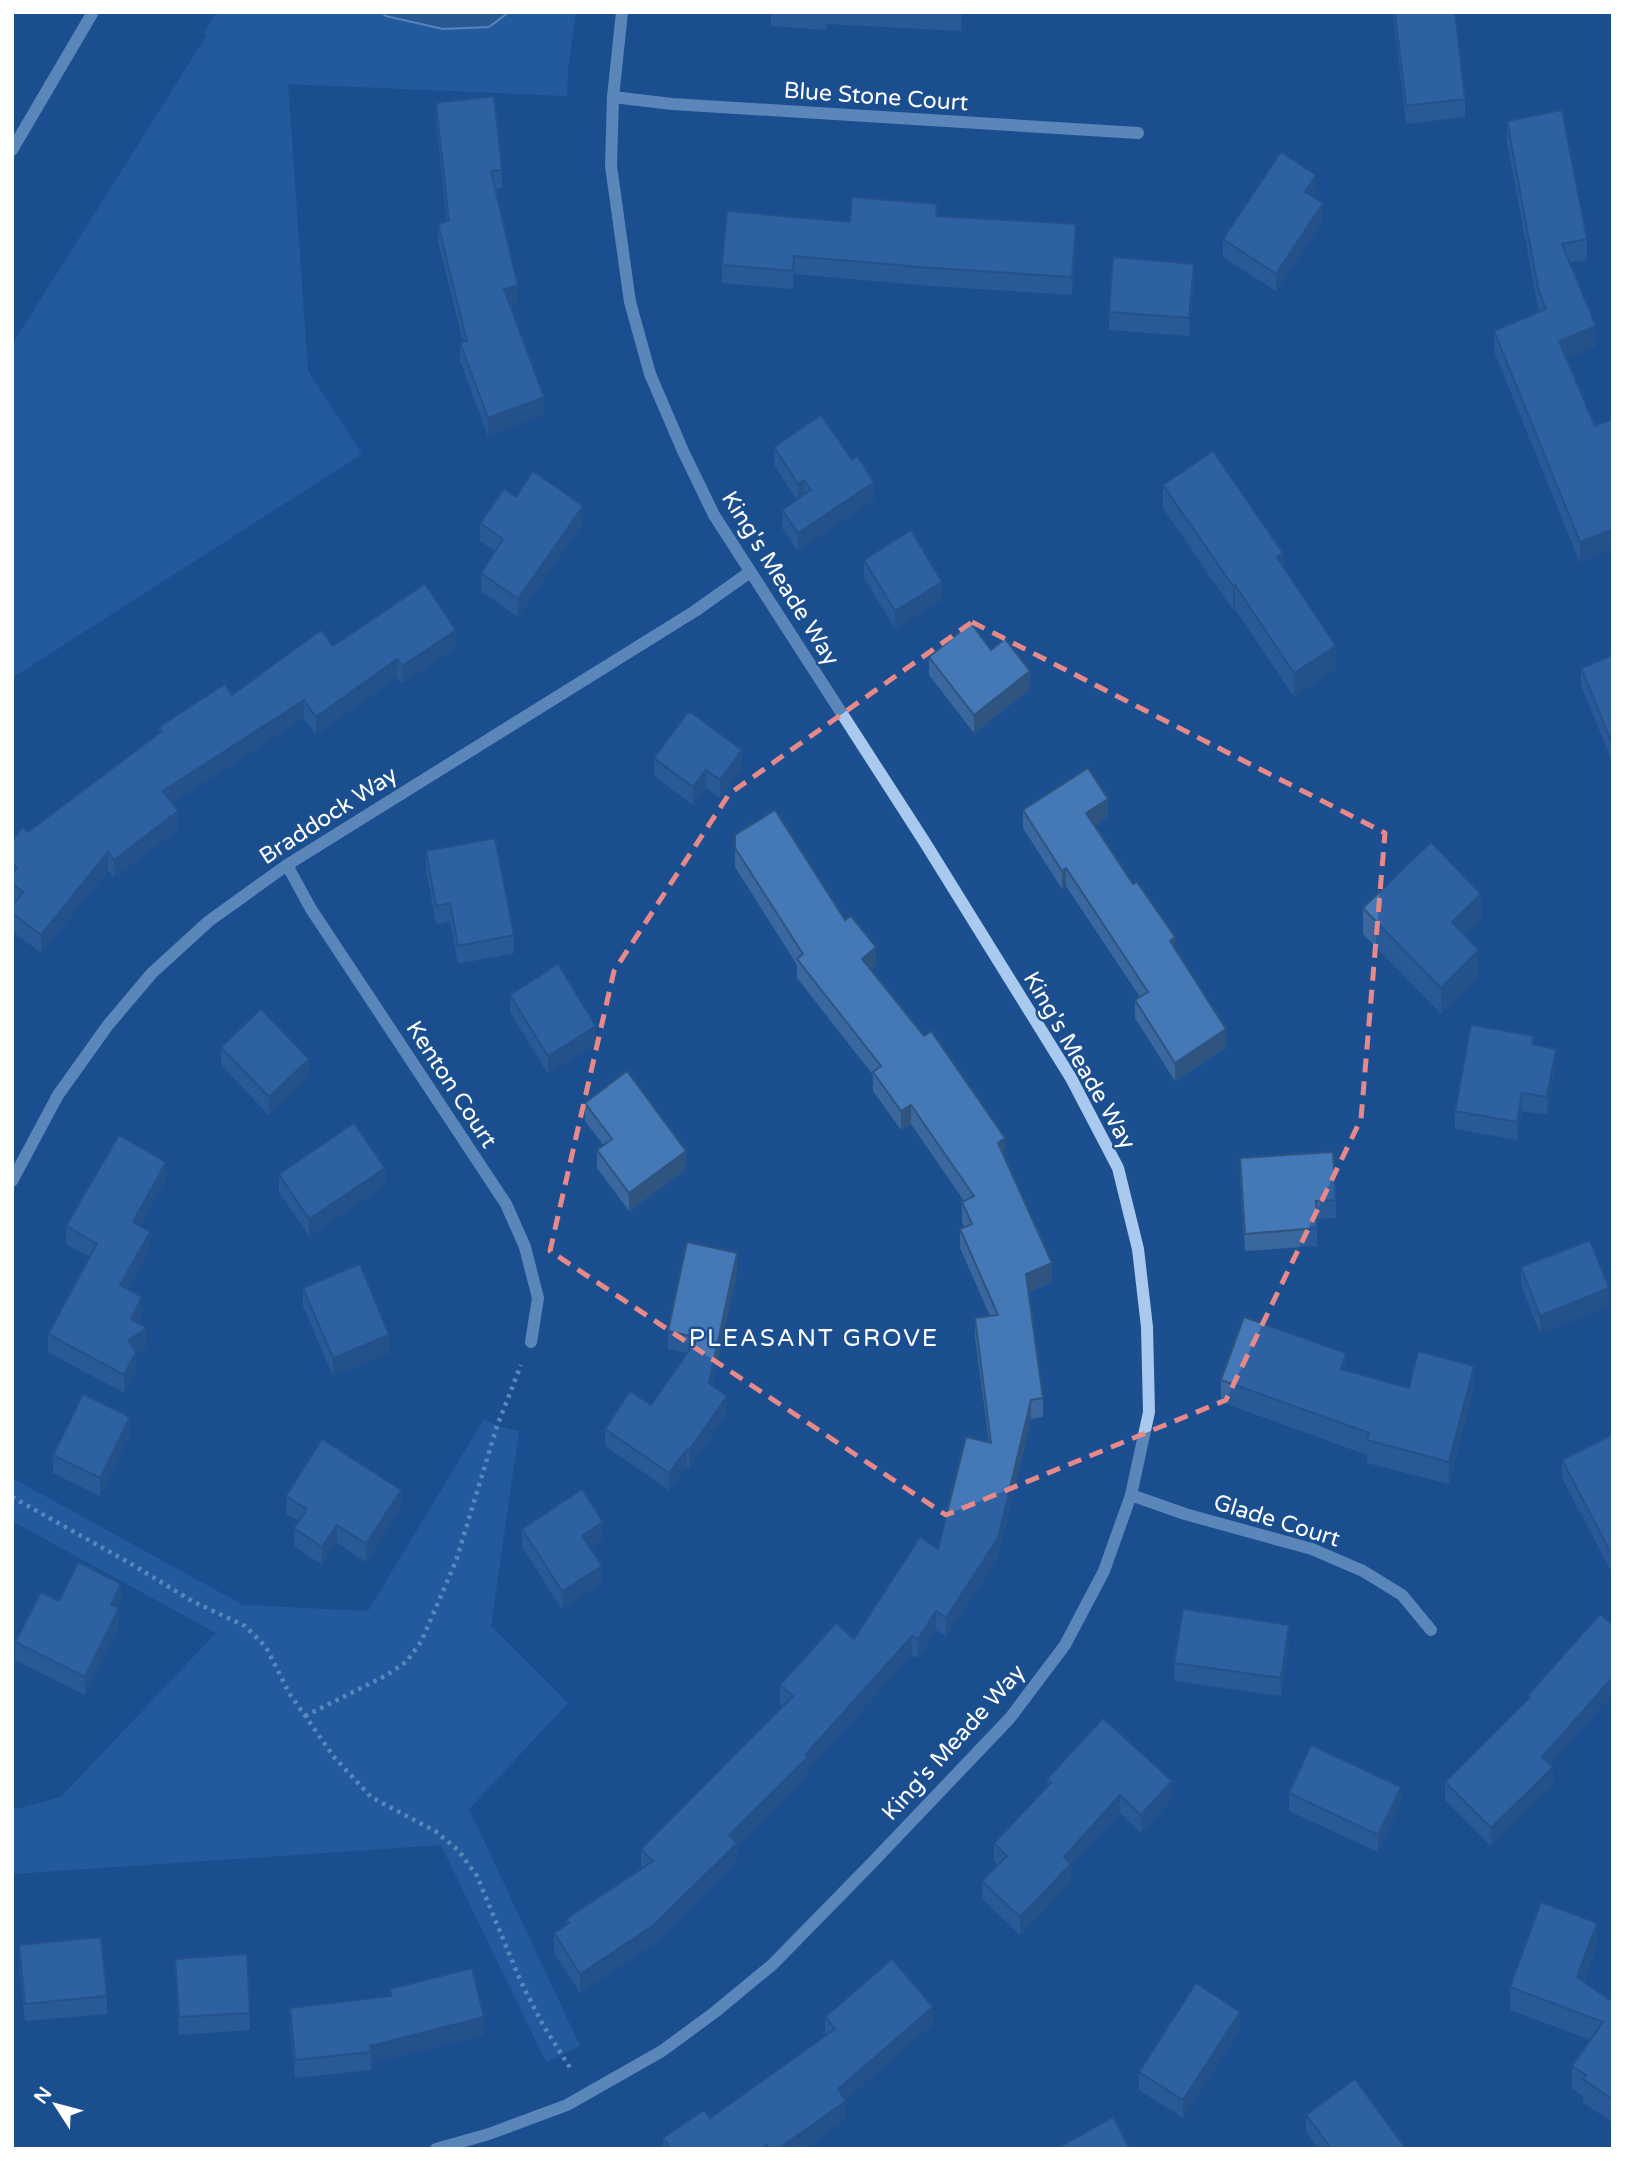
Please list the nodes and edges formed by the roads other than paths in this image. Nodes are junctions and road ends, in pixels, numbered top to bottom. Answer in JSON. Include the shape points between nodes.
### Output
{"nodes":[{"id":1,"x":93,"y":12,"type":"edge"},
{"id":2,"x":622,"y":12,"type":"edge"},
{"id":3,"x":613,"y":97,"type":"junction"},
{"id":4,"x":1138,"y":133,"type":"dead end"},
{"id":5,"x":12,"y":150,"type":"edge"},
{"id":6,"x":750,"y":572,"type":"junction"},
{"id":7,"x":286,"y":865,"type":"junction"},
{"id":8,"x":12,"y":1181,"type":"edge"},
{"id":9,"x":531,"y":1342,"type":"road end"},
{"id":10,"x":1131,"y":1495,"type":"junction"},
{"id":11,"x":1432,"y":1630,"type":"dead end"},
{"id":12,"x":436,"y":2149,"type":"edge"}],
"edges":[{"from":1,"to":5,"type":"street"},
{"from":2,"to":3,"type":"street","name":"King's Meade Way"},
{"from":3,"to":4,"type":"street","name":"Blue Stone Court"},
{"from":3,"to":6,"type":"street","name":"King's Meade Way","via":[[611,166],[629,302],[682,452]]},
{"from":6,"to":7,"type":"street","name":"Braddock Way","via":[[695,611]]},
{"from":6,"to":10,"type":"street","name":"King's Meade Way","via":[[1071,1077],[1118,1168],[1138,1249],[1147,1327],[1149,1412]]},
{"from":7,"to":8,"type":"street","name":"Braddock Way","via":[[209,922],[152,973],[58,1095]]},
{"from":7,"to":9,"type":"street","name":"Kenton Court","via":[[506,1204],[525,1247],[538,1298]]},
{"from":10,"to":11,"type":"street","name":"Glade Court","via":[[1312,1549],[1363,1571],[1402,1595]]},
{"from":10,"to":12,"type":"street","name":"King's Meade Way","via":[[1104,1571],[1065,1645],[1010,1718],[772,1965],[662,2051],[568,2105]]}]}
